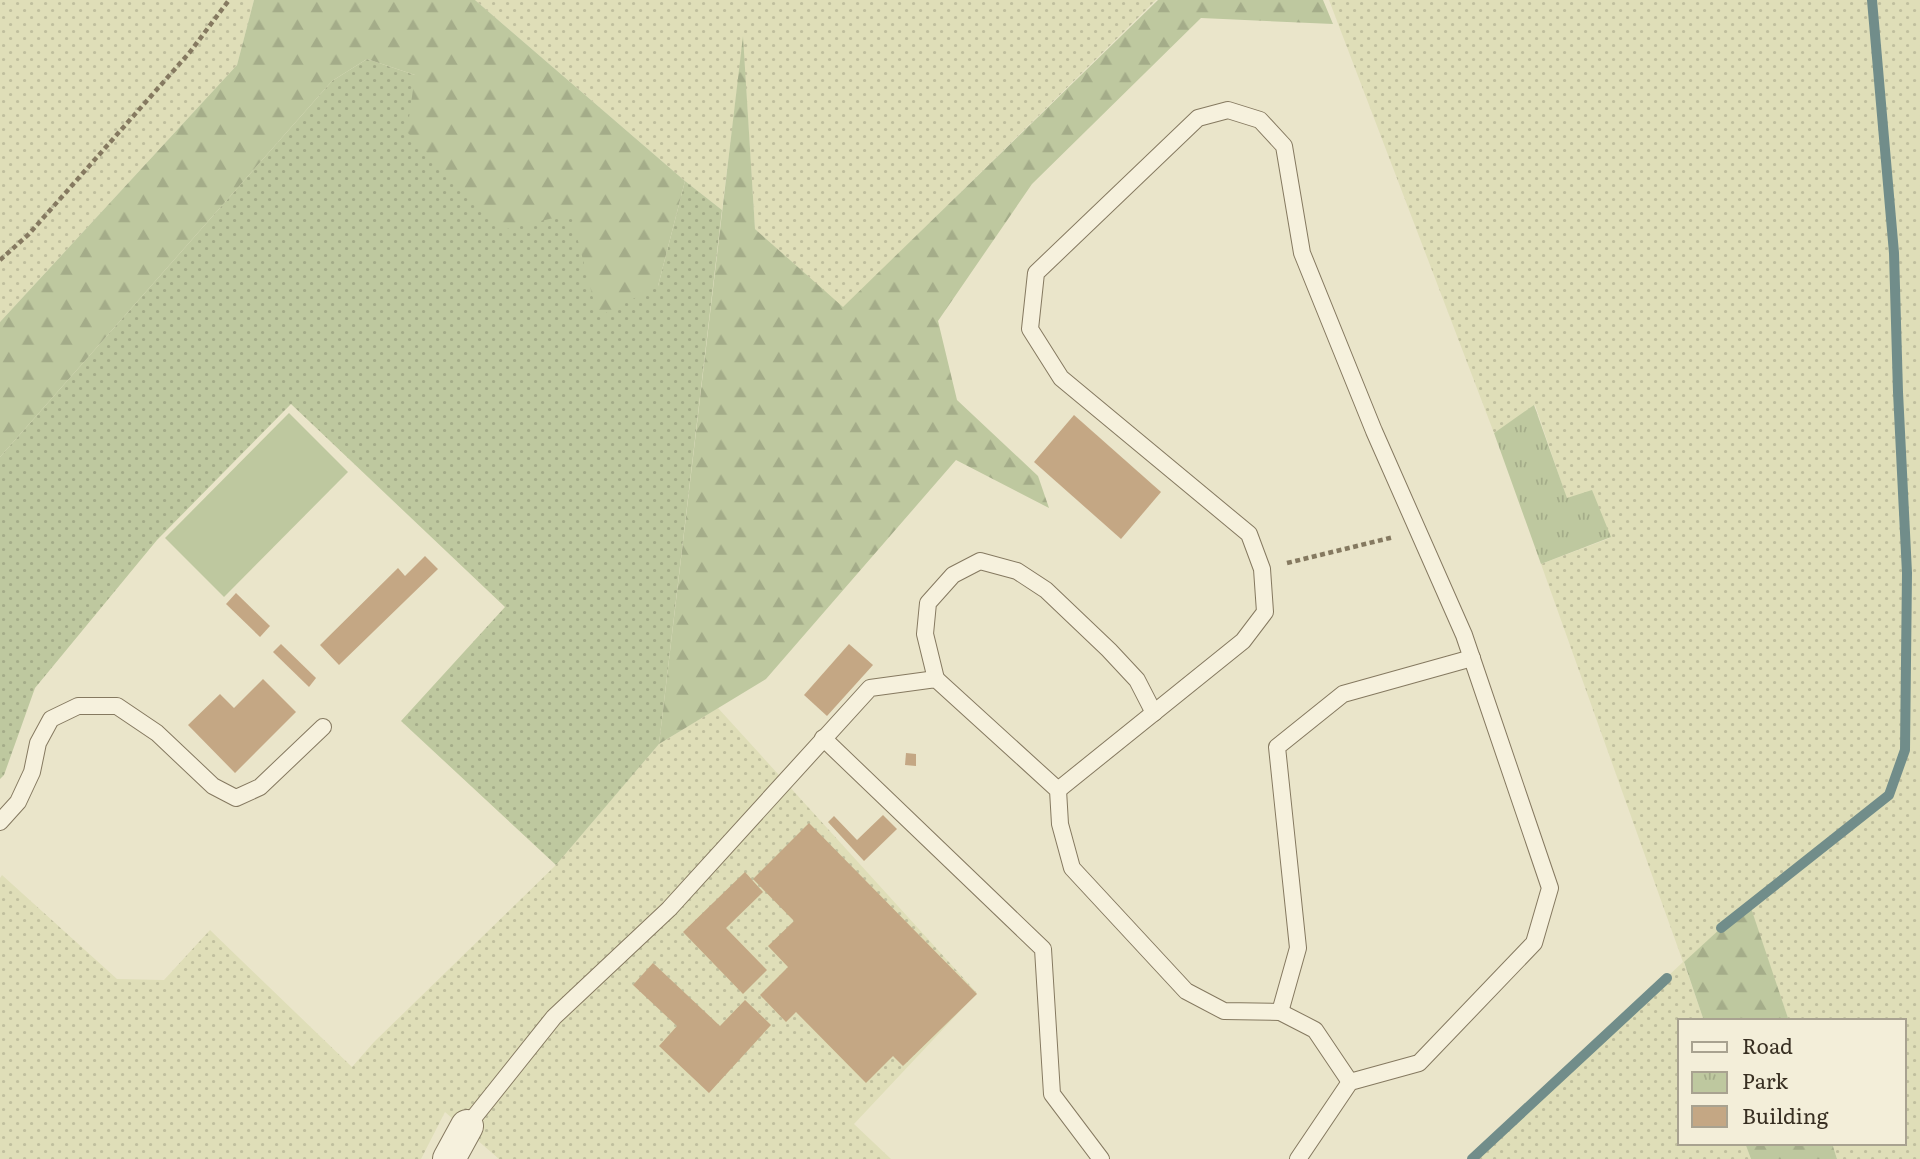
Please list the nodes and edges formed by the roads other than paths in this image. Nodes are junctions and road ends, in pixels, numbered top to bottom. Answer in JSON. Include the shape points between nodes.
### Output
{"nodes":[{"id":1,"x":1472,"y":658,"type":"junction"},
{"id":2,"x":936,"y":679,"type":"junction"},
{"id":3,"x":1154,"y":713,"type":"junction"},
{"id":4,"x":323,"y":727,"type":"dead end"},
{"id":5,"x":823,"y":738,"type":"junction"},
{"id":6,"x":1058,"y":790,"type":"junction"},
{"id":7,"x":0,"y":822,"type":"edge"},
{"id":8,"x":1280,"y":1012,"type":"junction"},
{"id":9,"x":1350,"y":1082,"type":"junction"},
{"id":10,"x":467,"y":1126,"type":"joint"},
{"id":11,"x":449,"y":1159,"type":"edge"},
{"id":12,"x":1101,"y":1159,"type":"edge"},
{"id":13,"x":1297,"y":1159,"type":"edge"}],
"edges":[{"from":1,"to":3,"type":"lane","via":[[1302,253],[1284,146],[1260,120],[1228,110],[1198,118],[1036,273],[1030,329],[1061,378],[1249,534],[1262,569],[1265,612],[1243,641]]},
{"from":1,"to":8,"type":"lane","via":[[1343,694],[1277,747],[1298,948]]},
{"from":1,"to":9,"type":"lane","via":[[1549,888],[1534,943],[1419,1063]]},
{"from":2,"to":3,"type":"lane","via":[[925,634],[928,603],[953,575],[980,561],[1017,570],[1046,590],[1137,680]]},
{"from":2,"to":5,"type":"lane","via":[[870,688]]},
{"from":2,"to":6,"type":"lane"},
{"from":3,"to":6,"type":"lane"},
{"from":4,"to":7,"type":"lane","via":[[260,787],[236,798],[213,786],[157,733],[117,706],[78,706],[51,719],[38,743],[33,772],[18,802]]},
{"from":5,"to":10,"type":"lane","via":[[669,909],[554,1017]]},
{"from":5,"to":12,"type":"lane","via":[[1043,948],[1052,1094]]},
{"from":6,"to":8,"type":"lane","via":[[1060,824],[1072,868],[1186,991],[1224,1011]]},
{"from":8,"to":9,"type":"lane","via":[[1315,1030]]},
{"from":9,"to":13,"type":"lane"},
{"from":10,"to":11,"type":"street"}]}
